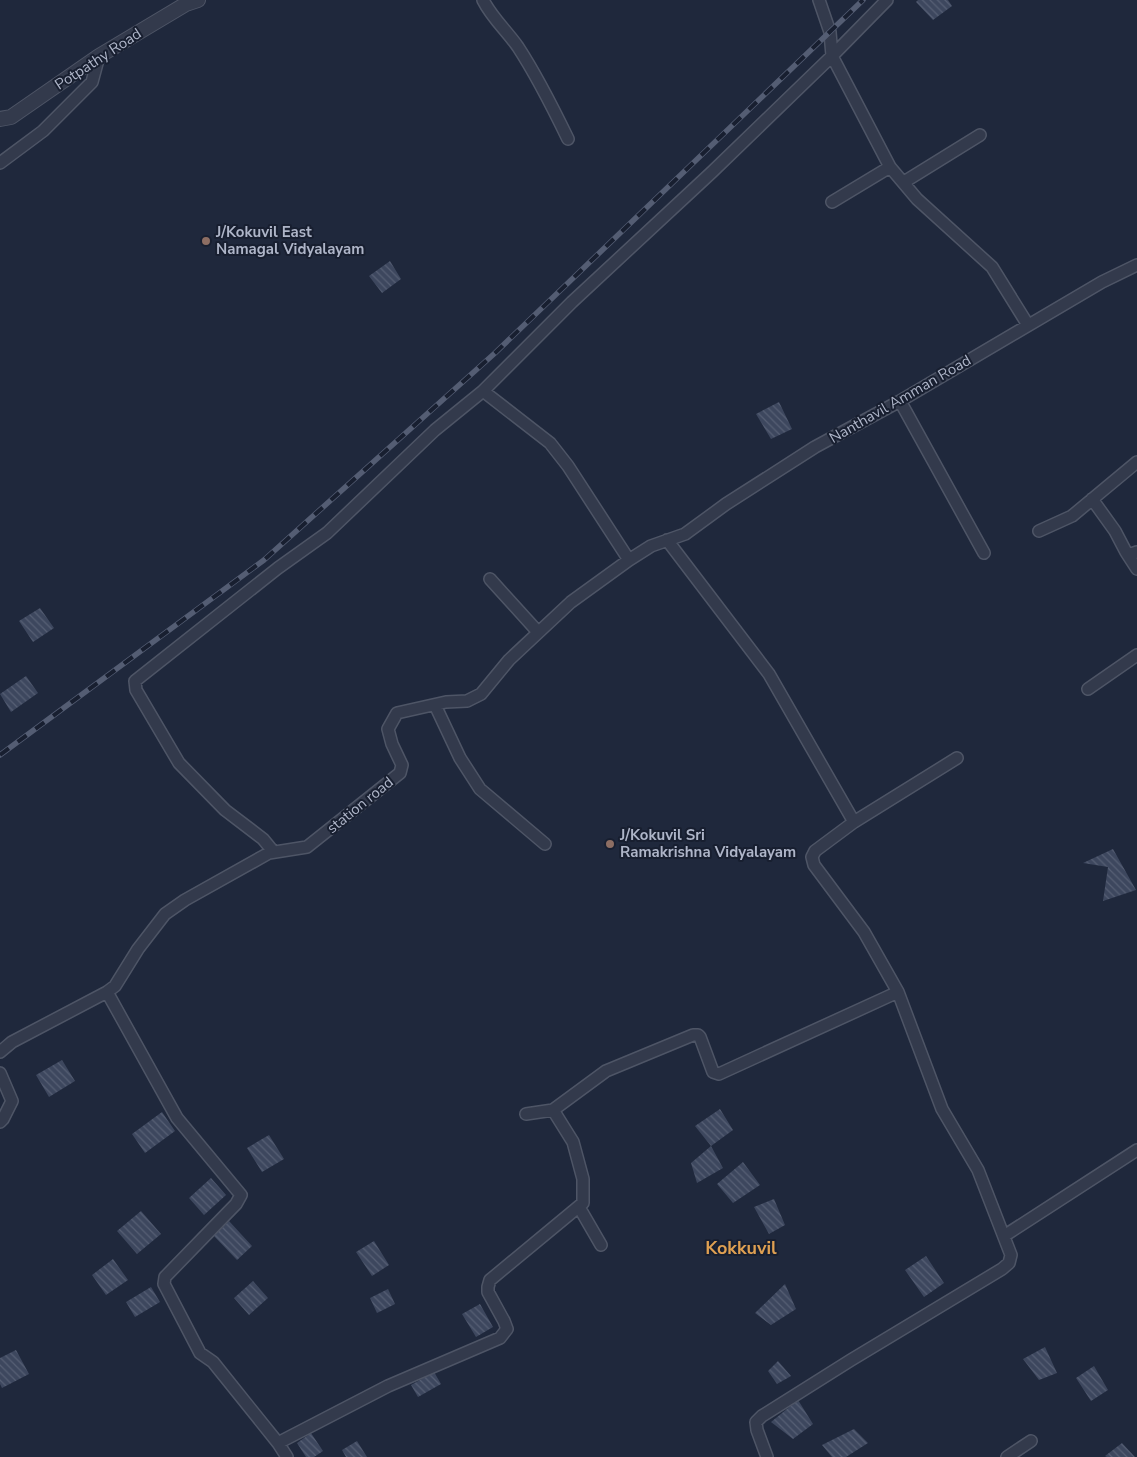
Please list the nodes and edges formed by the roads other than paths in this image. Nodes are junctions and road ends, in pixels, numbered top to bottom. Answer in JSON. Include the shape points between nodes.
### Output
{"nodes":[{"id":1,"x":198,"y":0,"type":"edge"},
{"id":2,"x":484,"y":0,"type":"edge"},
{"id":3,"x":819,"y":0,"type":"edge"},
{"id":4,"x":887,"y":0,"type":"edge"},
{"id":5,"x":99,"y":56,"type":"junction"},
{"id":6,"x":832,"y":56,"type":"junction"},
{"id":7,"x":0,"y":119,"type":"edge"},
{"id":8,"x":980,"y":135,"type":"dead end"},
{"id":9,"x":568,"y":139,"type":"dead end"},
{"id":10,"x":0,"y":163,"type":"edge"},
{"id":11,"x":890,"y":167,"type":"junction"},
{"id":12,"x":904,"y":182,"type":"junction"},
{"id":13,"x":832,"y":202,"type":"dead end"},
{"id":14,"x":1137,"y":265,"type":"edge"},
{"id":15,"x":1028,"y":325,"type":"junction"},
{"id":16,"x":483,"y":391,"type":"junction"},
{"id":17,"x":900,"y":401,"type":"junction"},
{"id":18,"x":1137,"y":462,"type":"edge"},
{"id":19,"x":1092,"y":500,"type":"junction"},
{"id":20,"x":1039,"y":531,"type":"dead end"},
{"id":21,"x":667,"y":540,"type":"junction"},
{"id":22,"x":1131,"y":552,"type":"edge"},
{"id":23,"x":984,"y":553,"type":"dead end"},
{"id":24,"x":629,"y":560,"type":"junction"},
{"id":25,"x":1137,"y":568,"type":"edge"},
{"id":26,"x":490,"y":580,"type":"dead end"},
{"id":27,"x":538,"y":632,"type":"junction"},
{"id":28,"x":1137,"y":655,"type":"edge"},
{"id":29,"x":1088,"y":689,"type":"dead end"},
{"id":30,"x":434,"y":705,"type":"junction"},
{"id":31,"x":957,"y":758,"type":"dead end"},
{"id":32,"x":854,"y":822,"type":"junction"},
{"id":33,"x":545,"y":844,"type":"dead end"},
{"id":34,"x":269,"y":854,"type":"junction"},
{"id":35,"x":107,"y":992,"type":"junction"},
{"id":36,"x":898,"y":992,"type":"junction"},
{"id":37,"x":0,"y":1052,"type":"edge"},
{"id":38,"x":0,"y":1073,"type":"edge"},
{"id":39,"x":553,"y":1110,"type":"junction"},
{"id":40,"x":526,"y":1114,"type":"dead end"},
{"id":41,"x":0,"y":1122,"type":"edge"},
{"id":42,"x":1137,"y":1150,"type":"edge"},
{"id":43,"x":579,"y":1207,"type":"junction"},
{"id":44,"x":1004,"y":1236,"type":"junction"},
{"id":45,"x":601,"y":1245,"type":"dead end"},
{"id":46,"x":1031,"y":1441,"type":"dead end"},
{"id":47,"x":278,"y":1444,"type":"junction"},
{"id":48,"x":287,"y":1457,"type":"edge"},
{"id":49,"x":767,"y":1457,"type":"edge"},
{"id":50,"x":1007,"y":1457,"type":"edge"}],
"edges":[{"from":1,"to":5,"type":"street","name":"Potpathy Road"},
{"from":2,"to":9,"type":"street","via":[[545,91]]},
{"from":3,"to":6,"type":"street","via":[[830,32]]},
{"from":4,"to":6,"type":"street"},
{"from":5,"to":7,"type":"street","name":"Potpathy Road","via":[[11,117]]},
{"from":5,"to":10,"type":"street","via":[[92,82],[42,130]]},
{"from":6,"to":11,"type":"street"},
{"from":6,"to":16,"type":"street","via":[[572,302]]},
{"from":8,"to":12,"type":"street"},
{"from":11,"to":12,"type":"street"},
{"from":11,"to":13,"type":"street"},
{"from":12,"to":15,"type":"street","via":[[917,199],[992,267]]},
{"from":14,"to":15,"type":"street","name":"Nanthavil Amman Road"},
{"from":15,"to":17,"type":"street","name":"Nanthavil Amman Road"},
{"from":16,"to":24,"type":"street","via":[[550,443]]},
{"from":16,"to":34,"type":"street","via":[[436,430],[328,533],[278,568],[135,681],[136,690],[178,763],[226,810],[263,839],[272,850]]},
{"from":17,"to":21,"type":"street","name":"Nanthavil Amman Road","via":[[815,447],[685,534]]},
{"from":17,"to":23,"type":"street"},
{"from":18,"to":19,"type":"street"},
{"from":19,"to":20,"type":"street","via":[[1072,516]]},
{"from":19,"to":22,"type":"street"},
{"from":21,"to":24,"type":"street","name":"station road"},
{"from":21,"to":32,"type":"street","via":[[769,674]]},
{"from":22,"to":25,"type":"street"},
{"from":24,"to":27,"type":"street","name":"station road","via":[[571,602]]},
{"from":26,"to":27,"type":"street"},
{"from":27,"to":30,"type":"street","name":"station road","via":[[481,694],[466,701]]},
{"from":28,"to":29,"type":"street"},
{"from":30,"to":33,"type":"street","via":[[460,758],[480,789]]},
{"from":30,"to":34,"type":"street","name":"station road","via":[[397,713],[388,729],[402,764],[400,773],[307,847]]},
{"from":31,"to":32,"type":"street"},
{"from":32,"to":36,"type":"street","via":[[815,850],[812,857],[814,865],[864,932]]},
{"from":34,"to":35,"type":"street","name":"station road","via":[[185,900],[166,914],[138,949],[115,986]]},
{"from":35,"to":37,"type":"street","name":"station road","via":[[12,1042]]},
{"from":35,"to":47,"type":"street","via":[[177,1118],[241,1195],[165,1277],[164,1284],[200,1353],[213,1362]]},
{"from":36,"to":39,"type":"street","via":[[719,1074],[713,1072],[700,1037],[693,1035],[606,1071]]},
{"from":36,"to":44,"type":"street","via":[[942,1109],[978,1170]]},
{"from":38,"to":41,"type":"street","via":[[12,1101]]},
{"from":39,"to":40,"type":"street"},
{"from":39,"to":43,"type":"street","via":[[573,1142],[583,1179],[583,1203]]},
{"from":42,"to":44,"type":"street"},
{"from":43,"to":45,"type":"street"},
{"from":43,"to":47,"type":"street","via":[[490,1280],[488,1292],[507,1329],[500,1338],[388,1386]]},
{"from":44,"to":49,"type":"street","via":[[1011,1255],[1009,1263],[1002,1269],[762,1416],[756,1422],[756,1430]]},
{"from":46,"to":50,"type":"street"},
{"from":47,"to":48,"type":"street"}]}
